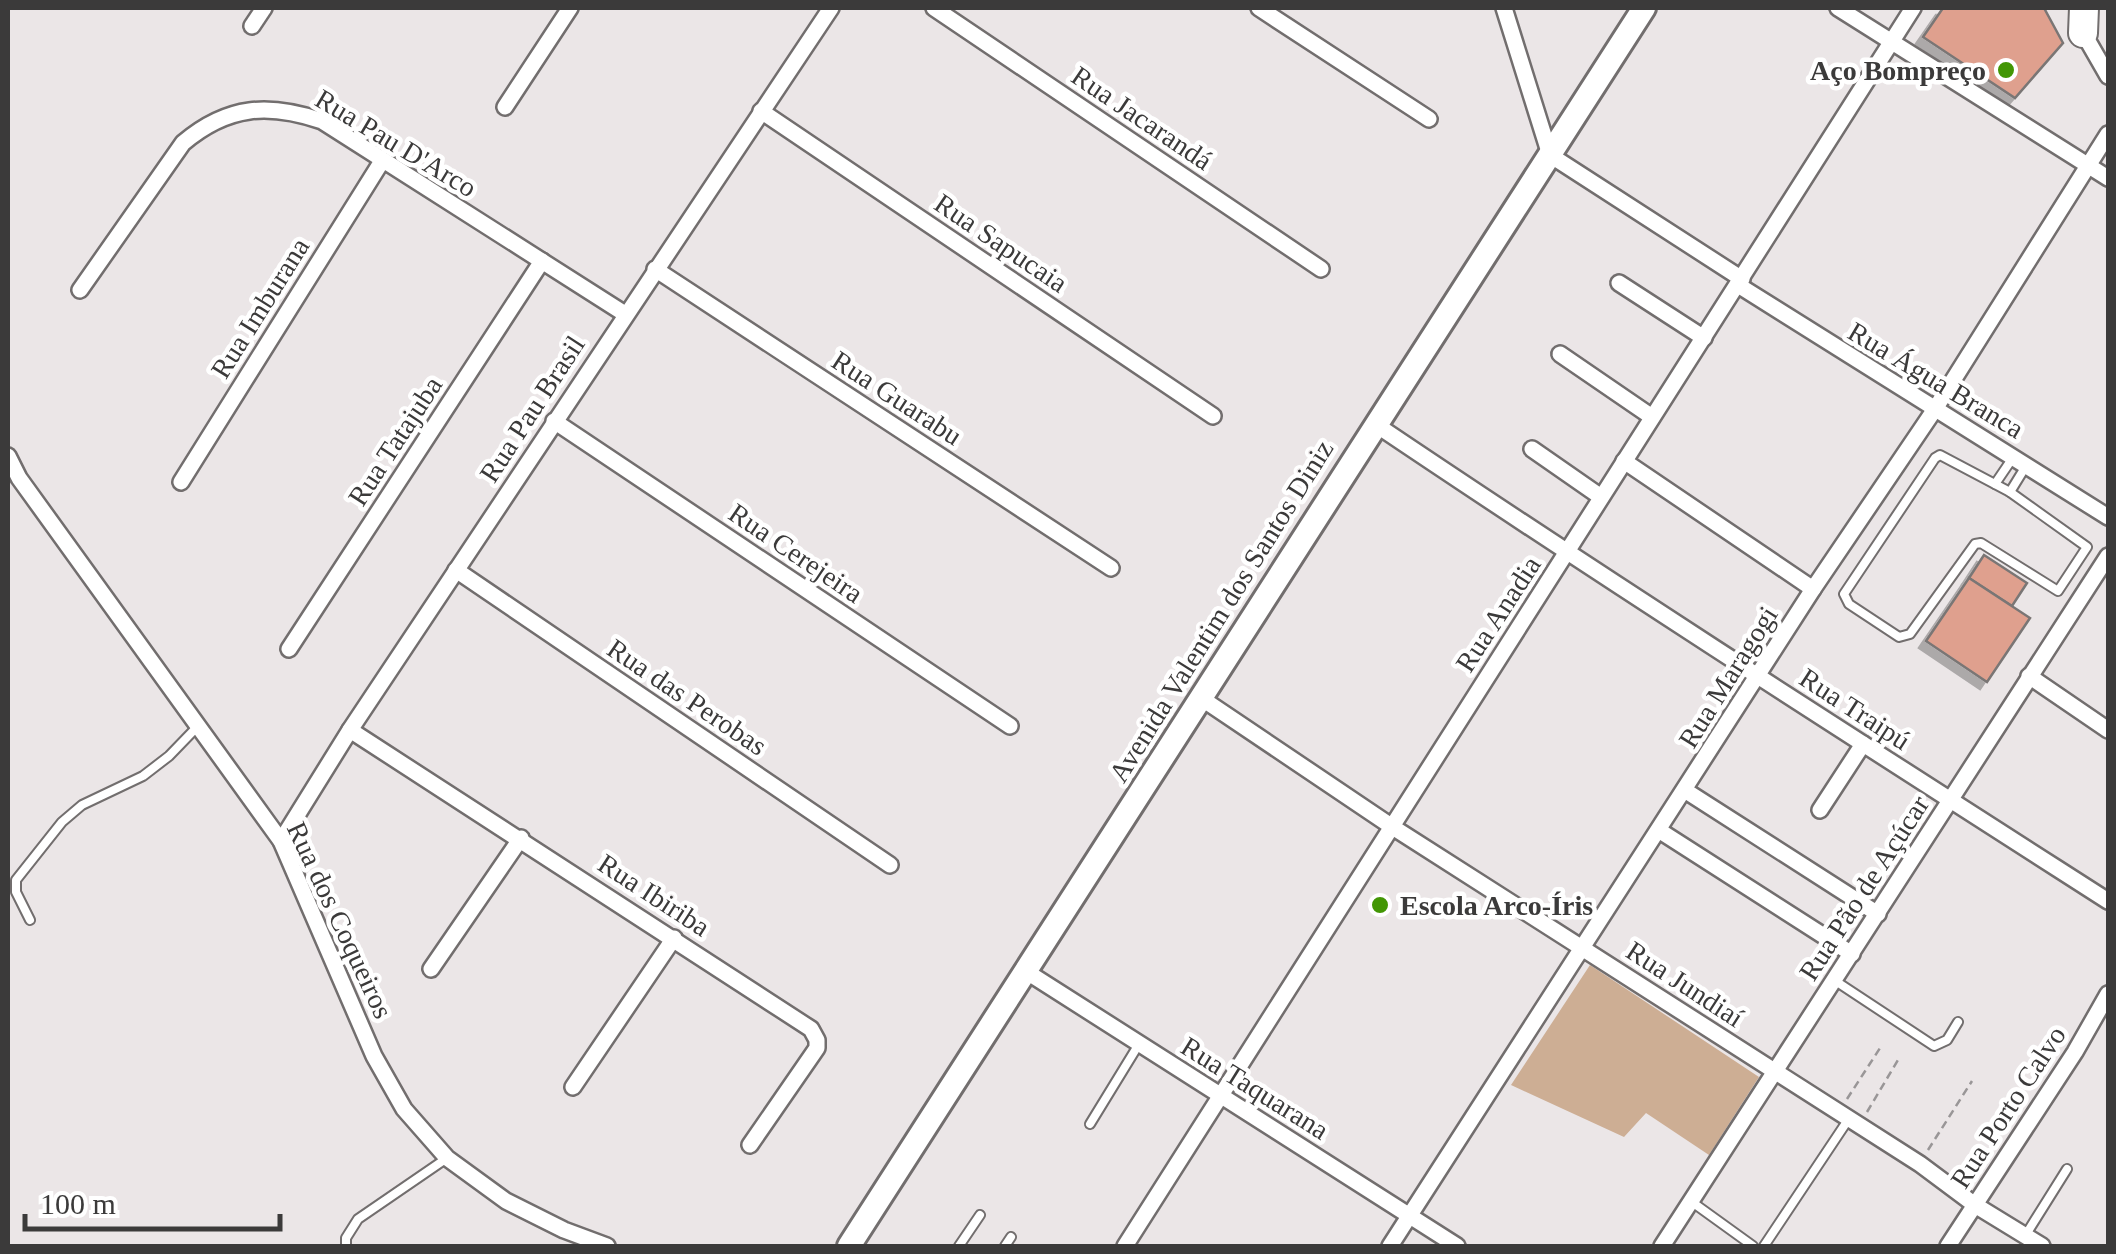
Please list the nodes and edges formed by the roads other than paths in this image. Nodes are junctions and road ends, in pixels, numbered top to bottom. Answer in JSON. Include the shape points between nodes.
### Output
{"nodes":[{"id":1,"x":264,"y":8,"type":"edge"},
{"id":2,"x":570,"y":8,"type":"edge"},
{"id":3,"x":831,"y":8,"type":"edge"},
{"id":4,"x":934,"y":8,"type":"edge"},
{"id":5,"x":1259,"y":8,"type":"edge"},
{"id":6,"x":1504,"y":8,"type":"edge"},
{"id":7,"x":1838,"y":8,"type":"edge"},
{"id":8,"x":1913,"y":8,"type":"edge"},
{"id":9,"x":2071,"y":8,"type":"edge"},
{"id":10,"x":1634,"y":11,"type":"edge"},
{"id":11,"x":2084,"y":20,"type":"edge"},
{"id":12,"x":252,"y":26,"type":"dead end"},
{"id":13,"x":1891,"y":40,"type":"junction"},
{"id":14,"x":2108,"y":76,"type":"edge"},
{"id":15,"x":506,"y":107,"type":"dead end"},
{"id":16,"x":761,"y":111,"type":"junction"},
{"id":17,"x":1430,"y":119,"type":"dead end"},
{"id":18,"x":2108,"y":134,"type":"edge"},
{"id":19,"x":1550,"y":155,"type":"junction"},
{"id":20,"x":382,"y":161,"type":"junction"},
{"id":21,"x":2088,"y":168,"type":"junction"},
{"id":22,"x":2108,"y":178,"type":"edge"},
{"id":23,"x":542,"y":261,"type":"junction"},
{"id":24,"x":656,"y":269,"type":"junction"},
{"id":25,"x":1322,"y":269,"type":"dead end"},
{"id":26,"x":1740,"y":282,"type":"junction"},
{"id":27,"x":1619,"y":283,"type":"dead end"},
{"id":28,"x":80,"y":290,"type":"dead end"},
{"id":29,"x":625,"y":314,"type":"junction"},
{"id":30,"x":1704,"y":338,"type":"junction"},
{"id":31,"x":1560,"y":354,"type":"dead end"},
{"id":32,"x":1934,"y":410,"type":"junction"},
{"id":33,"x":1213,"y":416,"type":"dead end"},
{"id":34,"x":1652,"y":416,"type":"junction"},
{"id":35,"x":554,"y":421,"type":"junction"},
{"id":36,"x":1375,"y":424,"type":"junction"},
{"id":37,"x":1532,"y":449,"type":"dead end"},
{"id":38,"x":8,"y":456,"type":"edge"},
{"id":39,"x":2020,"y":460,"type":"junction"},
{"id":40,"x":1624,"y":461,"type":"junction"},
{"id":41,"x":181,"y":482,"type":"dead end"},
{"id":42,"x":1995,"y":484,"type":"junction"},
{"id":43,"x":2010,"y":492,"type":"junction"},
{"id":44,"x":1601,"y":497,"type":"junction"},
{"id":45,"x":2108,"y":517,"type":"edge"},
{"id":46,"x":1567,"y":554,"type":"junction"},
{"id":47,"x":2108,"y":556,"type":"edge"},
{"id":48,"x":1111,"y":568,"type":"dead end"},
{"id":49,"x":456,"y":570,"type":"junction"},
{"id":50,"x":1814,"y":589,"type":"junction"},
{"id":51,"x":289,"y":649,"type":"dead end"},
{"id":52,"x":1758,"y":676,"type":"junction"},
{"id":53,"x":2029,"y":676,"type":"junction"},
{"id":54,"x":1201,"y":698,"type":"junction"},
{"id":55,"x":198,"y":726,"type":"junction"},
{"id":56,"x":1010,"y":726,"type":"dead end"},
{"id":57,"x":350,"y":730,"type":"junction"},
{"id":58,"x":2108,"y":730,"type":"edge"},
{"id":59,"x":1863,"y":744,"type":"junction"},
{"id":60,"x":1686,"y":790,"type":"junction"},
{"id":61,"x":1951,"y":800,"type":"junction"},
{"id":62,"x":1820,"y":810,"type":"dead end"},
{"id":63,"x":1390,"y":826,"type":"junction"},
{"id":64,"x":1660,"y":830,"type":"junction"},
{"id":65,"x":521,"y":838,"type":"junction"},
{"id":66,"x":281,"y":841,"type":"junction"},
{"id":67,"x":890,"y":865,"type":"dead end"},
{"id":68,"x":2108,"y":901,"type":"edge"},
{"id":69,"x":1878,"y":914,"type":"junction"},
{"id":70,"x":30,"y":920,"type":"dead end"},
{"id":71,"x":674,"y":938,"type":"junction"},
{"id":72,"x":1584,"y":949,"type":"junction"},
{"id":73,"x":1852,"y":954,"type":"junction"},
{"id":74,"x":431,"y":970,"type":"dead end"},
{"id":75,"x":1026,"y":972,"type":"junction"},
{"id":76,"x":1834,"y":980,"type":"junction"},
{"id":77,"x":2108,"y":994,"type":"edge"},
{"id":78,"x":1958,"y":1022,"type":"dead end"},
{"id":79,"x":1139,"y":1044,"type":"junction"},
{"id":80,"x":1776,"y":1071,"type":"junction"},
{"id":81,"x":573,"y":1088,"type":"dead end"},
{"id":82,"x":1220,"y":1096,"type":"junction"},
{"id":83,"x":1848,"y":1120,"type":"junction"},
{"id":84,"x":1090,"y":1124,"type":"dead end"},
{"id":85,"x":750,"y":1145,"type":"dead end"},
{"id":86,"x":446,"y":1158,"type":"junction"},
{"id":87,"x":2067,"y":1169,"type":"dead end"},
{"id":88,"x":1692,"y":1202,"type":"junction"},
{"id":89,"x":1975,"y":1205,"type":"junction"},
{"id":90,"x":980,"y":1215,"type":"dead end"},
{"id":91,"x":1409,"y":1216,"type":"junction"},
{"id":92,"x":2025,"y":1236,"type":"junction"},
{"id":93,"x":1011,"y":1237,"type":"dead end"},
{"id":94,"x":346,"y":1246,"type":"edge"},
{"id":95,"x":607,"y":1246,"type":"edge"},
{"id":96,"x":851,"y":1246,"type":"edge"},
{"id":97,"x":959,"y":1246,"type":"edge"},
{"id":98,"x":1005,"y":1246,"type":"edge"},
{"id":99,"x":1125,"y":1246,"type":"edge"},
{"id":100,"x":1390,"y":1246,"type":"edge"},
{"id":101,"x":1457,"y":1246,"type":"edge"},
{"id":102,"x":1662,"y":1246,"type":"edge"},
{"id":103,"x":1753,"y":1246,"type":"edge"},
{"id":104,"x":1764,"y":1246,"type":"edge"},
{"id":105,"x":1948,"y":1246,"type":"edge"},
{"id":106,"x":2042,"y":1246,"type":"edge"}],
"edges":[{"from":1,"to":12,"type":"street"},
{"from":2,"to":15,"type":"street"},
{"from":3,"to":16,"type":"street","name":"Rua Pau Brasil"},
{"from":4,"to":25,"type":"street","name":"Rua Jacarandá"},
{"from":5,"to":17,"type":"street"},
{"from":6,"to":19,"type":"street"},
{"from":7,"to":13,"type":"street"},
{"from":8,"to":13,"type":"street","name":"Rua Anadia"},
{"from":9,"to":11,"type":"street"},
{"from":10,"to":19,"type":"street","name":"Avenida Valentim dos Santos Diniz"},
{"from":11,"to":14,"type":"street"},
{"from":13,"to":21,"type":"street"},
{"from":13,"to":26,"type":"street","name":"Rua Anadia"},
{"from":16,"to":24,"type":"street","name":"Rua Pau Brasil"},
{"from":16,"to":33,"type":"street","name":"Rua Sapucaia"},
{"from":18,"to":21,"type":"street","name":"Rua Maragogi"},
{"from":19,"to":26,"type":"street","name":"Rua Água Branca"},
{"from":19,"to":36,"type":"street","name":"Avenida Valentim dos Santos Diniz"},
{"from":20,"to":23,"type":"street","name":"Rua Pau D'Arco"},
{"from":20,"to":28,"type":"street","name":"Rua Pau D'Arco","via":[[322,121],[290,110],[231,115],[183,143]]},
{"from":20,"to":41,"type":"street","name":"Rua Imburana"},
{"from":21,"to":22,"type":"street"},
{"from":21,"to":32,"type":"street","name":"Rua Maragogi"},
{"from":23,"to":29,"type":"street","name":"Rua Pau D'Arco"},
{"from":23,"to":51,"type":"street","name":"Rua Tatajuba"},
{"from":24,"to":29,"type":"street","name":"Rua Pau Brasil"},
{"from":24,"to":48,"type":"street","name":"Rua Guarabu"},
{"from":26,"to":30,"type":"street","name":"Rua Anadia"},
{"from":26,"to":32,"type":"street","name":"Rua Água Branca"},
{"from":27,"to":30,"type":"street"},
{"from":29,"to":35,"type":"street","name":"Rua Pau Brasil"},
{"from":30,"to":34,"type":"street","name":"Rua Anadia"},
{"from":31,"to":34,"type":"street"},
{"from":32,"to":39,"type":"street","name":"Rua Água Branca"},
{"from":32,"to":50,"type":"street","name":"Rua Maragogi"},
{"from":34,"to":40,"type":"street","name":"Rua Anadia"},
{"from":35,"to":49,"type":"street","name":"Rua Pau Brasil"},
{"from":35,"to":56,"type":"street","name":"Rua Cerejeira"},
{"from":36,"to":46,"type":"street","name":"Rua Traipú"},
{"from":36,"to":54,"type":"street","name":"Avenida Valentim dos Santos Diniz"},
{"from":37,"to":44,"type":"street"},
{"from":38,"to":55,"type":"street","name":"Rua dos Coqueiros"},
{"from":39,"to":42,"type":"lane"},
{"from":39,"to":43,"type":"lane"},
{"from":39,"to":45,"type":"street","name":"Rua Água Branca"},
{"from":40,"to":44,"type":"street","name":"Rua Anadia"},
{"from":40,"to":50,"type":"street"},
{"from":42,"to":43,"type":"lane"},
{"from":42,"to":43,"type":"lane","via":[[1946,456],[1935,458],[1844,594],[1848,604],[1906,637],[1969,548],[1982,543],[2060,589],[2087,547]]},
{"from":44,"to":46,"type":"street","name":"Rua Anadia"},
{"from":46,"to":52,"type":"street","name":"Rua Traipú"},
{"from":46,"to":63,"type":"street","name":"Rua Anadia"},
{"from":47,"to":53,"type":"street","name":"Rua Pão de Açúcar"},
{"from":49,"to":57,"type":"street","name":"Rua Pau Brasil"},
{"from":49,"to":67,"type":"street","name":"Rua das Perobas"},
{"from":50,"to":52,"type":"street","name":"Rua Maragogi"},
{"from":52,"to":59,"type":"street","name":"Rua Traipú"},
{"from":52,"to":60,"type":"street","name":"Rua Maragogi"},
{"from":53,"to":58,"type":"street"},
{"from":53,"to":61,"type":"street","name":"Rua Pão de Açúcar"},
{"from":54,"to":63,"type":"street","name":"Rua Jundiaí"},
{"from":54,"to":75,"type":"street","name":"Avenida Valentim dos Santos Diniz"},
{"from":55,"to":66,"type":"street","name":"Rua dos Coqueiros"},
{"from":55,"to":70,"type":"lane","via":[[143,776],[62,822],[16,880]]},
{"from":57,"to":65,"type":"street","name":"Rua Ibiriba"},
{"from":57,"to":66,"type":"street","name":"Rua Pau Brasil"},
{"from":59,"to":61,"type":"street","name":"Rua Traipú"},
{"from":59,"to":62,"type":"street"},
{"from":60,"to":64,"type":"street","name":"Rua Maragogi"},
{"from":60,"to":69,"type":"street"},
{"from":61,"to":68,"type":"street","name":"Rua Traipú"},
{"from":61,"to":69,"type":"street","name":"Rua Pão de Açúcar"},
{"from":63,"to":72,"type":"street","name":"Rua Jundiaí"},
{"from":63,"to":82,"type":"street","name":"Rua Anadia"},
{"from":64,"to":72,"type":"street","name":"Rua Maragogi"},
{"from":64,"to":73,"type":"street"},
{"from":65,"to":71,"type":"street","name":"Rua Ibiriba"},
{"from":65,"to":74,"type":"street"},
{"from":66,"to":86,"type":"street","name":"Rua dos Coqueiros","via":[[374,1056],[404,1110]]},
{"from":69,"to":73,"type":"street","name":"Rua Pão de Açúcar"},
{"from":71,"to":81,"type":"street"},
{"from":71,"to":85,"type":"street","name":"Rua Ibiriba","via":[[811,1029],[817,1040]]},
{"from":72,"to":80,"type":"street","name":"Rua Jundiaí"},
{"from":72,"to":91,"type":"street","name":"Rua Maragogi"},
{"from":73,"to":76,"type":"street","name":"Rua Pão de Açúcar"},
{"from":75,"to":79,"type":"street","name":"Rua Taquarana"},
{"from":75,"to":96,"type":"street","name":"Avenida Valentim dos Santos Diniz"},
{"from":76,"to":78,"type":"lane","via":[[1934,1046],[1948,1040]]},
{"from":76,"to":80,"type":"street","name":"Rua Pão de Açúcar"},
{"from":77,"to":89,"type":"street","name":"Rua Porto Calvo"},
{"from":79,"to":82,"type":"street","name":"Rua Taquarana"},
{"from":79,"to":84,"type":"lane"},
{"from":80,"to":83,"type":"street","name":"Rua Jundiaí"},
{"from":80,"to":88,"type":"street","name":"Rua Pão de Açúcar"},
{"from":82,"to":91,"type":"street","name":"Rua Taquarana"},
{"from":82,"to":99,"type":"street","name":"Rua Anadia"},
{"from":83,"to":89,"type":"street","name":"Rua Jundiaí"},
{"from":83,"to":104,"type":"lane"},
{"from":86,"to":94,"type":"lane","via":[[358,1220]]},
{"from":86,"to":95,"type":"street","name":"Rua dos Coqueiros","via":[[506,1201]]},
{"from":87,"to":92,"type":"lane"},
{"from":88,"to":102,"type":"street","name":"Rua Pão de Açúcar"},
{"from":88,"to":103,"type":"lane"},
{"from":89,"to":92,"type":"street","name":"Rua Jundiaí"},
{"from":89,"to":105,"type":"street","name":"Rua Porto Calvo"},
{"from":90,"to":97,"type":"lane"},
{"from":91,"to":100,"type":"street","name":"Rua Maragogi"},
{"from":91,"to":101,"type":"street","name":"Rua Taquarana"},
{"from":92,"to":106,"type":"street","name":"Rua Jundiaí"},
{"from":93,"to":98,"type":"lane"}]}
